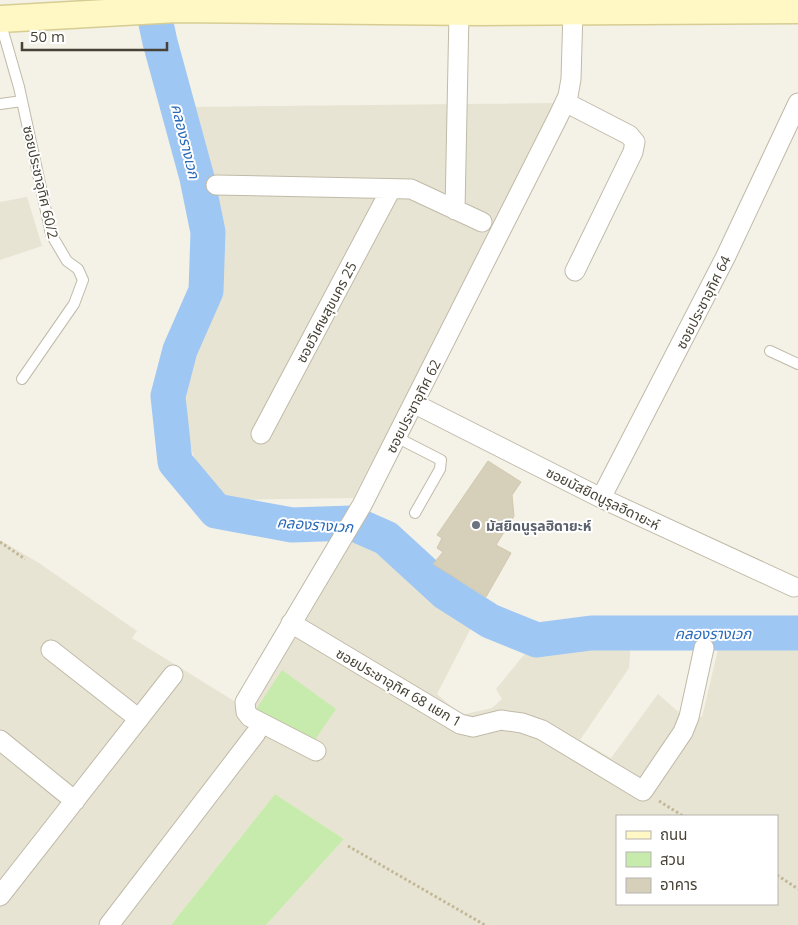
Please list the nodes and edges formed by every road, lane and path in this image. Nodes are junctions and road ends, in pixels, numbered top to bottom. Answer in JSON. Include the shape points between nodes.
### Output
{"nodes":[{"id":1,"x":357,"y":5,"type":"edge"},
{"id":2,"x":629,"y":5,"type":"edge"},
{"id":3,"x":769,"y":5,"type":"edge"},
{"id":4,"x":474,"y":8,"type":"edge"},
{"id":5,"x":798,"y":10,"type":"edge"},
{"id":6,"x":573,"y":11,"type":"junction"},
{"id":7,"x":8,"y":14,"type":"edge"},
{"id":8,"x":22,"y":100,"type":"junction"},
{"id":9,"x":565,"y":102,"type":"junction"},
{"id":10,"x":798,"y":103,"type":"edge"},
{"id":11,"x":0,"y":104,"type":"edge"},
{"id":12,"x":216,"y":186,"type":"dead end"},
{"id":13,"x":391,"y":189,"type":"junction"},
{"id":14,"x":455,"y":210,"type":"junction"},
{"id":15,"x":482,"y":222,"type":"dead end"},
{"id":16,"x":575,"y":271,"type":"dead end"},
{"id":17,"x":770,"y":351,"type":"dead end"},
{"id":18,"x":798,"y":364,"type":"edge"},
{"id":19,"x":22,"y":379,"type":"dead end"},
{"id":20,"x":415,"y":404,"type":"junction"},
{"id":21,"x":261,"y":434,"type":"dead end"},
{"id":22,"x":396,"y":437,"type":"junction"},
{"id":23,"x":601,"y":498,"type":"junction"},
{"id":24,"x":415,"y":513,"type":"dead end"},
{"id":25,"x":0,"y":542,"type":"edge"},
{"id":26,"x":25,"y":559,"type":"dead end"},
{"id":27,"x":794,"y":587,"type":"dead end"},
{"id":28,"x":291,"y":623,"type":"junction"},
{"id":29,"x":704,"y":648,"type":"dead end"},
{"id":30,"x":51,"y":650,"type":"dead end"},
{"id":31,"x":173,"y":675,"type":"dead end"},
{"id":32,"x":139,"y":719,"type":"junction"},
{"id":33,"x":256,"y":733,"type":"dead end"},
{"id":34,"x":0,"y":740,"type":"edge"},
{"id":35,"x":316,"y":751,"type":"dead end"},
{"id":36,"x":643,"y":791,"type":"junction"},
{"id":37,"x":75,"y":801,"type":"junction"},
{"id":38,"x":681,"y":815,"type":"edge"},
{"id":39,"x":348,"y":846,"type":"dead end"},
{"id":40,"x":6,"y":876,"type":"edge"},
{"id":41,"x":778,"y":877,"type":"edge"},
{"id":42,"x":798,"y":889,"type":"edge"},
{"id":43,"x":0,"y":896,"type":"edge"},
{"id":44,"x":110,"y":925,"type":"edge"},
{"id":45,"x":485,"y":925,"type":"edge"}],
"edges":[{"from":1,"to":4,"type":"main road"},
{"from":1,"to":7,"type":"main road"},
{"from":2,"to":3,"type":"main road"},
{"from":2,"to":6,"type":"main road"},
{"from":3,"to":5,"type":"main road"},
{"from":4,"to":6,"type":"main road"},
{"from":4,"to":14,"type":"street"},
{"from":6,"to":9,"type":"street","name":"ซอยประชาอุทิศ 62","via":[[571,80]]},
{"from":7,"to":8,"type":"lane","name":"ซอยประชาอุทิศ 60/2"},
{"from":8,"to":11,"type":"lane"},
{"from":8,"to":19,"type":"lane","name":"ซอยประชาอุทิศ 60/2","via":[[51,234],[66,261],[78,270],[83,280],[74,304]]},
{"from":9,"to":16,"type":"street","via":[[629,135],[634,142],[633,152]]},
{"from":9,"to":20,"type":"street","name":"ซอยประชาอุทิศ 62"},
{"from":10,"to":23,"type":"street","name":"ซอยประชาอุทิศ 64","via":[[725,258]]},
{"from":12,"to":13,"type":"street"},
{"from":13,"to":14,"type":"street","via":[[411,189]]},
{"from":13,"to":21,"type":"street","name":"ซอยวิเศษสุขนคร 25"},
{"from":14,"to":15,"type":"street"},
{"from":17,"to":18,"type":"lane"},
{"from":20,"to":22,"type":"street","name":"ซอยประชาอุทิศ 62"},
{"from":20,"to":23,"type":"street","name":"ซอยมัสยิดนูรุลฮิดายะห์"},
{"from":22,"to":24,"type":"lane","via":[[441,460],[440,470]]},
{"from":22,"to":28,"type":"street","name":"ซอยประชาอุทิศ 62","via":[[362,505]]},
{"from":23,"to":27,"type":"street","name":"ซอยมัสยิดนูรุลฮิดายะห์"},
{"from":25,"to":26,"type":"path"},
{"from":28,"to":35,"type":"street","name":"ซอยประชาอุทิศ 62","via":[[245,702],[246,712]]},
{"from":28,"to":36,"type":"street","name":"ซอยประชาอุทิศ 68 แยก 1","via":[[460,724],[473,727],[501,720],[542,730]]},
{"from":29,"to":36,"type":"street","via":[[683,732]]},
{"from":30,"to":32,"type":"street"},
{"from":31,"to":32,"type":"street"},
{"from":32,"to":37,"type":"street"},
{"from":33,"to":44,"type":"street"},
{"from":34,"to":37,"type":"street"},
{"from":36,"to":38,"type":"path"},
{"from":37,"to":40,"type":"street"},
{"from":39,"to":45,"type":"path"},
{"from":40,"to":43,"type":"street"},
{"from":41,"to":42,"type":"path"}]}
